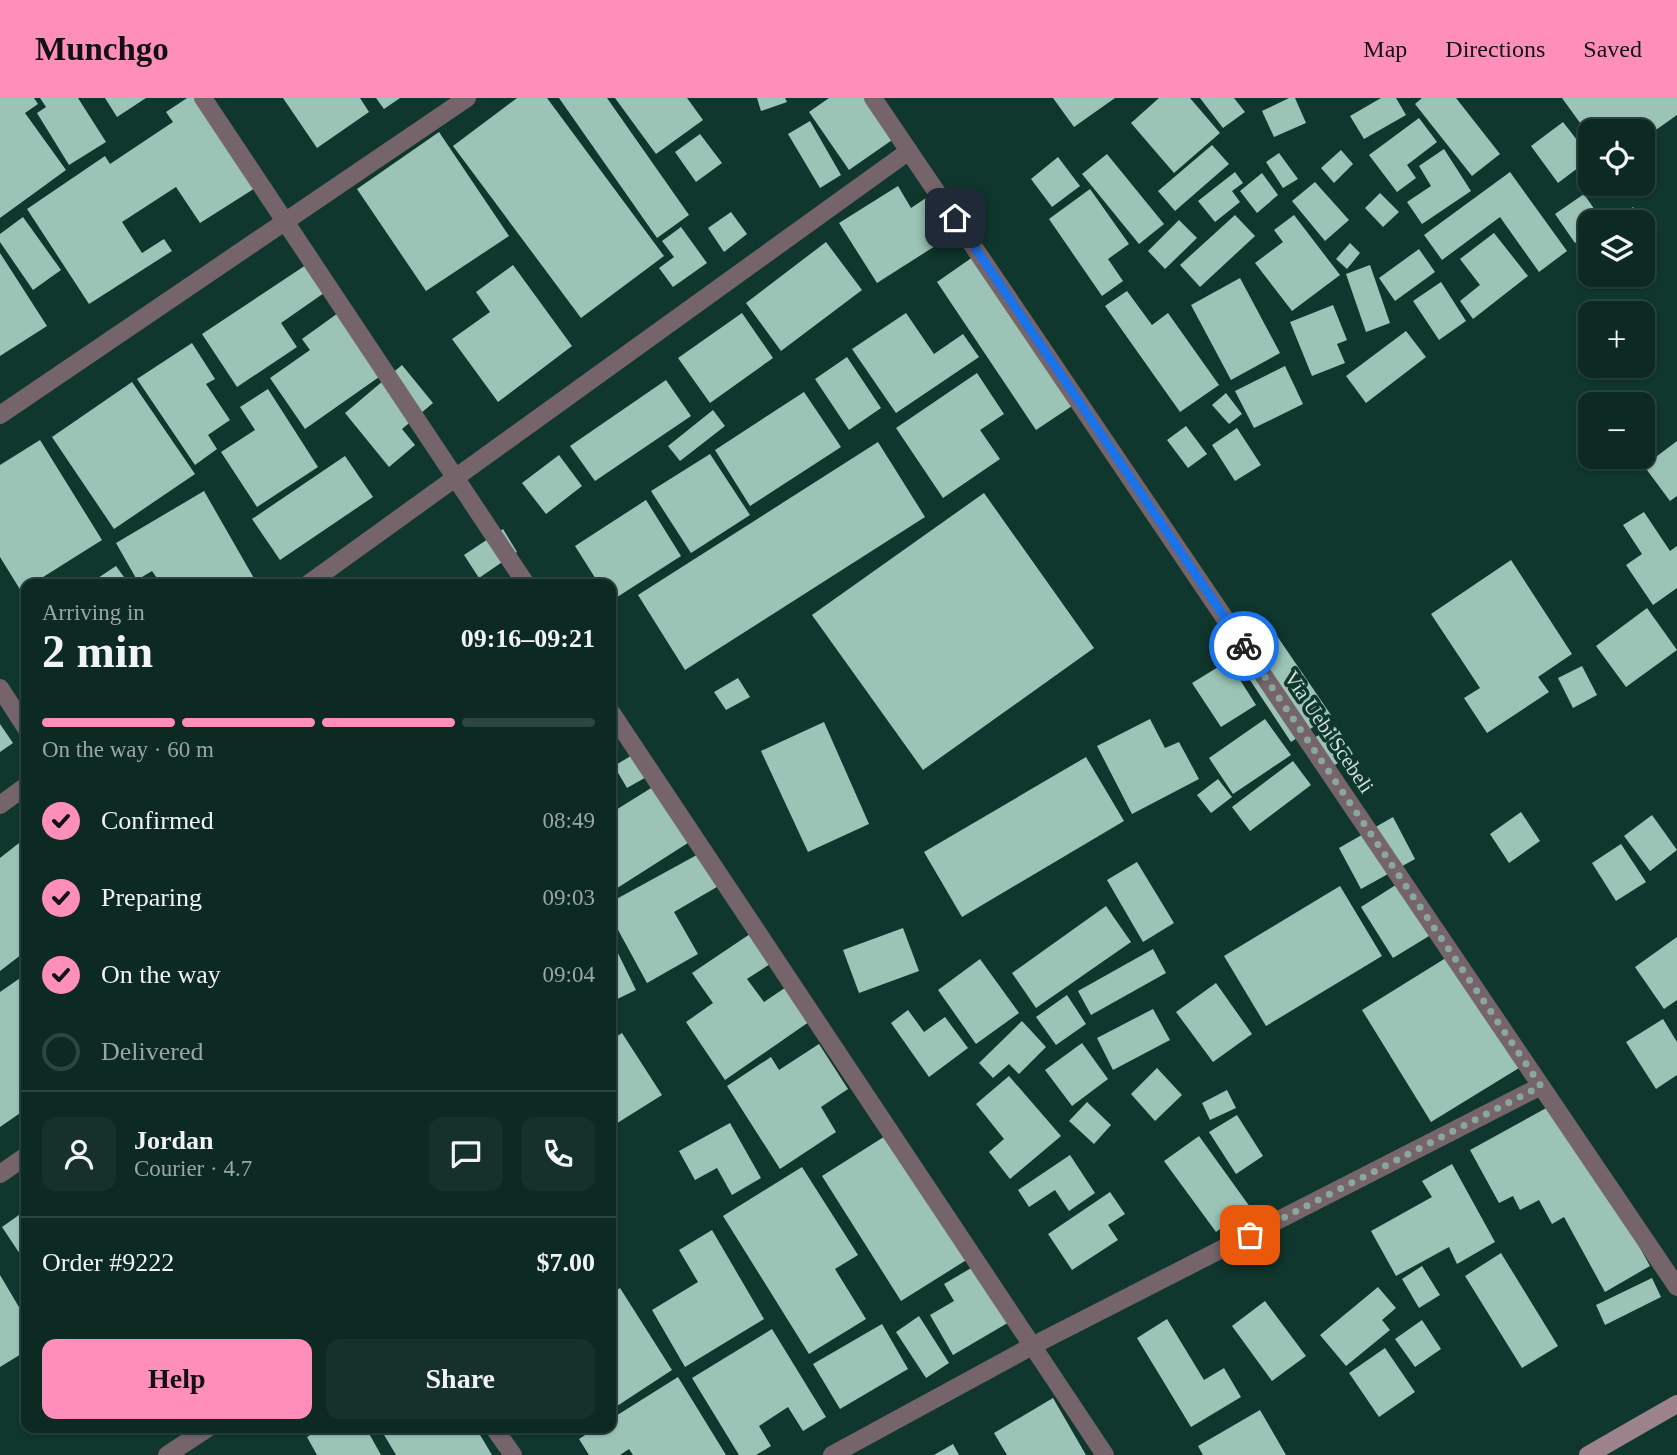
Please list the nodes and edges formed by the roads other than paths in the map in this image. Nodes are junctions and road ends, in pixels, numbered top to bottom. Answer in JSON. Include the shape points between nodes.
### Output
{"nodes":[{"id":1,"x":203,"y":98,"type":"edge"},
{"id":2,"x":467,"y":98,"type":"edge"},
{"id":3,"x":873,"y":98,"type":"edge"},
{"id":4,"x":909,"y":151,"type":"junction"},
{"id":5,"x":286,"y":224,"type":"junction"},
{"id":6,"x":0,"y":415,"type":"edge"},
{"id":7,"x":456,"y":479,"type":"junction"},
{"id":8,"x":315,"y":579,"type":"edge"},
{"id":9,"x":523,"y":579,"type":"edge"},
{"id":10,"x":0,"y":688,"type":"edge"},
{"id":11,"x":21,"y":720,"type":"edge"},
{"id":12,"x":616,"y":720,"type":"edge"},
{"id":13,"x":21,"y":790,"type":"edge"},
{"id":14,"x":0,"y":805,"type":"edge"},
{"id":15,"x":1541,"y":1086,"type":"junction"},
{"id":16,"x":21,"y":1159,"type":"edge"},
{"id":17,"x":0,"y":1174,"type":"edge"},
{"id":18,"x":1677,"y":1287,"type":"edge"},
{"id":19,"x":1032,"y":1346,"type":"junction"},
{"id":20,"x":1677,"y":1404,"type":"edge"},
{"id":21,"x":200,"y":1433,"type":"edge"},
{"id":22,"x":498,"y":1433,"type":"edge"},
{"id":23,"x":167,"y":1455,"type":"edge"},
{"id":24,"x":513,"y":1455,"type":"edge"},
{"id":25,"x":832,"y":1455,"type":"edge"},
{"id":26,"x":1105,"y":1455,"type":"edge"},
{"id":27,"x":1588,"y":1455,"type":"edge"}],
"edges":[{"from":1,"to":5,"type":"street"},
{"from":2,"to":5,"type":"street"},
{"from":3,"to":4,"type":"street","name":"Via Uebi Scebeli"},
{"from":4,"to":7,"type":"street"},
{"from":4,"to":15,"type":"street","name":"Via Uebi Scebeli"},
{"from":5,"to":6,"type":"street"},
{"from":5,"to":7,"type":"street"},
{"from":7,"to":8,"type":"street"},
{"from":7,"to":9,"type":"street"},
{"from":10,"to":11,"type":"street"},
{"from":12,"to":19,"type":"street"},
{"from":13,"to":14,"type":"street"},
{"from":15,"to":18,"type":"street","name":"Via Uebi Scebeli"},
{"from":15,"to":19,"type":"street"},
{"from":16,"to":17,"type":"street"},
{"from":19,"to":25,"type":"street"},
{"from":19,"to":26,"type":"street"},
{"from":20,"to":27,"type":"main road"},
{"from":21,"to":23,"type":"street"},
{"from":22,"to":24,"type":"street"}]}
